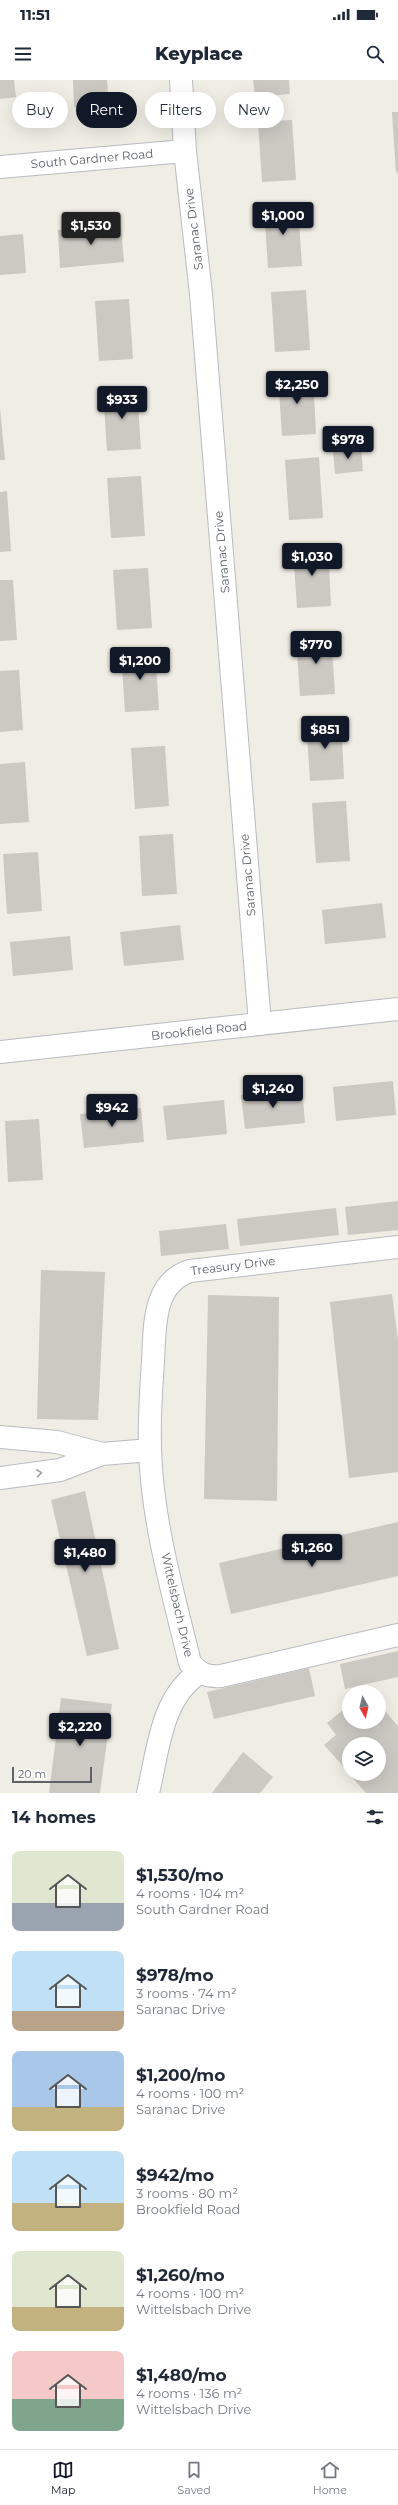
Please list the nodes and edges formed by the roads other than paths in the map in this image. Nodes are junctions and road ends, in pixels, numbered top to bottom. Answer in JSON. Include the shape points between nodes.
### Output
{"nodes":[{"id":1,"x":181,"y":80,"type":"edge"},
{"id":2,"x":184,"y":151,"type":"junction"},
{"id":3,"x":0,"y":167,"type":"edge"},
{"id":4,"x":398,"y":1009,"type":"edge"},
{"id":5,"x":260,"y":1024,"type":"junction"},
{"id":6,"x":0,"y":1052,"type":"edge"},
{"id":7,"x":398,"y":1248,"type":"edge"},
{"id":8,"x":0,"y":1437,"type":"edge"},
{"id":9,"x":150,"y":1450,"type":"junction"},
{"id":10,"x":102,"y":1454,"type":"junction"},
{"id":11,"x":0,"y":1478,"type":"edge"},
{"id":12,"x":398,"y":1635,"type":"edge"},
{"id":13,"x":199,"y":1673,"type":"junction"},
{"id":14,"x":148,"y":1793,"type":"edge"}],
"edges":[{"from":1,"to":2,"type":"street","name":"Saranac Drive"},
{"from":2,"to":3,"type":"street","name":"South Gardner Road"},
{"from":2,"to":5,"type":"street","name":"Saranac Drive","via":[[202,302]]},
{"from":4,"to":5,"type":"street","name":"Brookfield Road"},
{"from":5,"to":6,"type":"street","name":"Brookfield Road"},
{"from":7,"to":9,"type":"street","name":"Treasury Drive","via":[[190,1271],[170,1281],[160,1295],[154,1345]]},
{"from":8,"to":10,"type":"street","via":[[57,1442]]},
{"from":9,"to":10,"type":"street"},
{"from":9,"to":13,"type":"street","name":"Wittelsbach Drive","via":[[154,1496],[167,1567],[190,1663]]},
{"from":11,"to":10,"type":"street","one_way":true,"via":[[60,1470]]},
{"from":12,"to":13,"type":"street","via":[[221,1676],[208,1677]]},
{"from":13,"to":14,"type":"street","via":[[180,1689],[169,1708]]}]}
